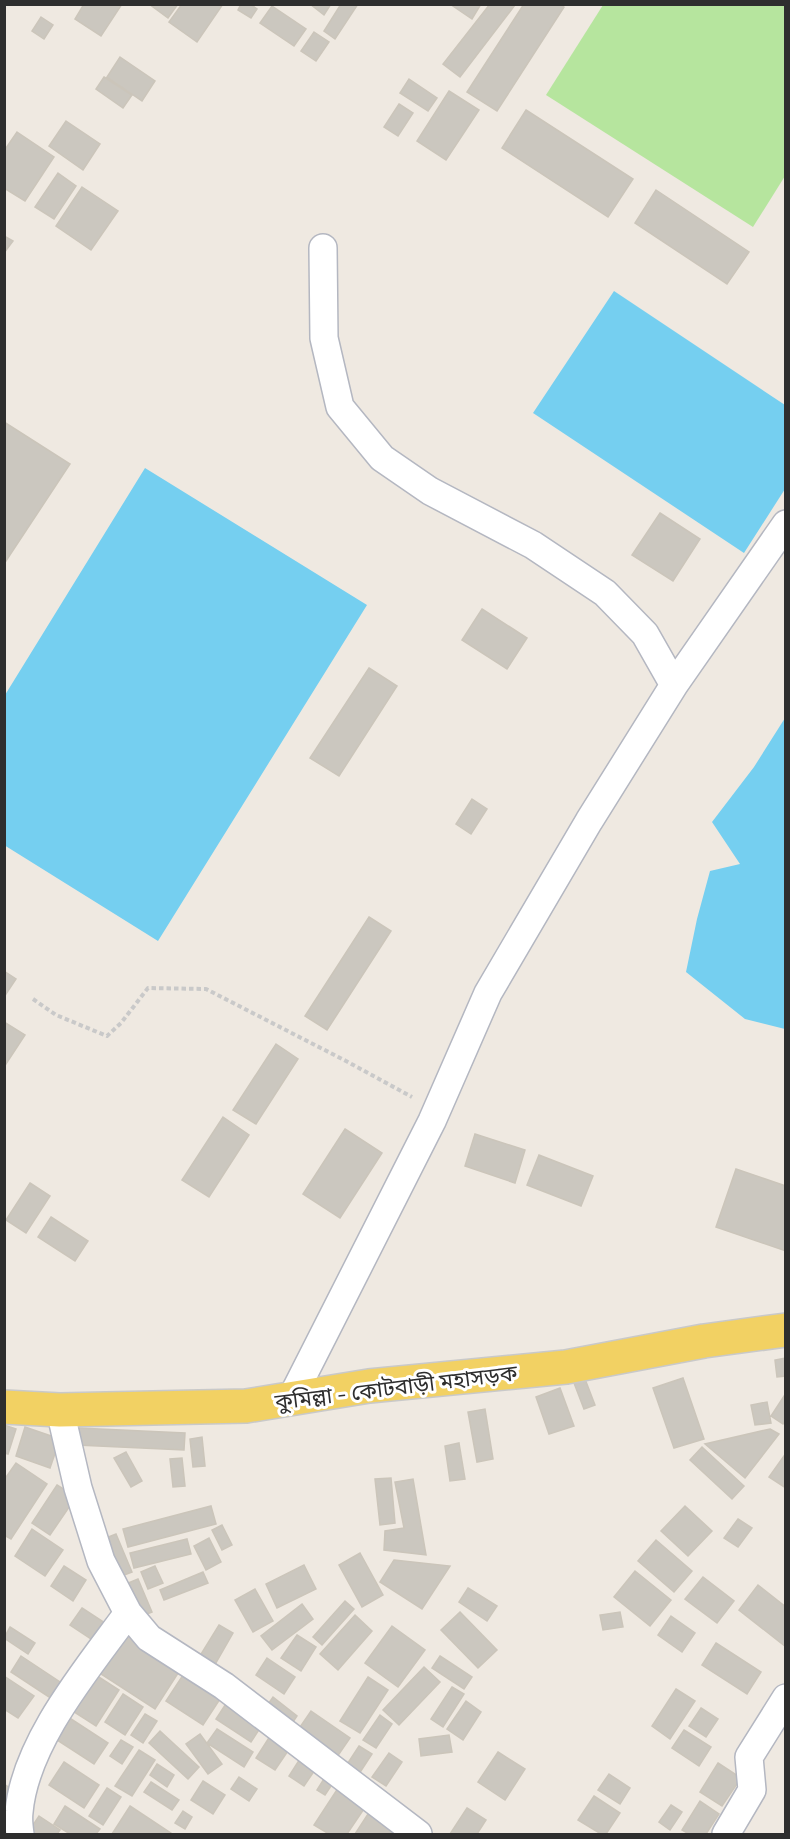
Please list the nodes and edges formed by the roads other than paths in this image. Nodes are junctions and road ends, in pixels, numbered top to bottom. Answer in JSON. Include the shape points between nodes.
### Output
{"nodes":[{"id":1,"x":323,"y":248,"type":"dead end"},
{"id":2,"x":786,"y":524,"type":"edge"},
{"id":3,"x":674,"y":685,"type":"junction"},
{"id":4,"x":786,"y":1330,"type":"edge"},
{"id":5,"x":291,"y":1399,"type":"junction"},
{"id":6,"x":4,"y":1407,"type":"edge"},
{"id":7,"x":60,"y":1410,"type":"junction"},
{"id":8,"x":128,"y":1612,"type":"junction"},
{"id":9,"x":786,"y":1698,"type":"edge"},
{"id":10,"x":20,"y":1834,"type":"edge"},
{"id":11,"x":418,"y":1834,"type":"edge"},
{"id":12,"x":726,"y":1834,"type":"edge"}],
"edges":[{"from":1,"to":3,"type":"street","via":[[324,338],[340,408],[382,458],[430,491],[533,545],[605,592],[645,634]]},
{"from":2,"to":3,"type":"street"},
{"from":3,"to":5,"type":"street","via":[[488,993],[436,1111]]},
{"from":4,"to":5,"type":"main road","name":"কুমিল্লা - কোটবাড়ী মহাসড়ক","via":[[566,1367],[369,1386]]},
{"from":5,"to":7,"type":"main road","name":"কুমিল্লা - কোটবাড়ী মহাসড়ক","via":[[246,1406]]},
{"from":6,"to":7,"type":"main road","name":"কুমিল্লা - কোটবাড়ী মহাসড়ক"},
{"from":7,"to":8,"type":"street","via":[[78,1488],[101,1561]]},
{"from":8,"to":10,"type":"street","via":[[60,1706],[30,1764],[19,1811]]},
{"from":8,"to":11,"type":"street","via":[[149,1638],[224,1686]]},
{"from":9,"to":12,"type":"street","via":[[749,1757],[752,1790]]}]}
